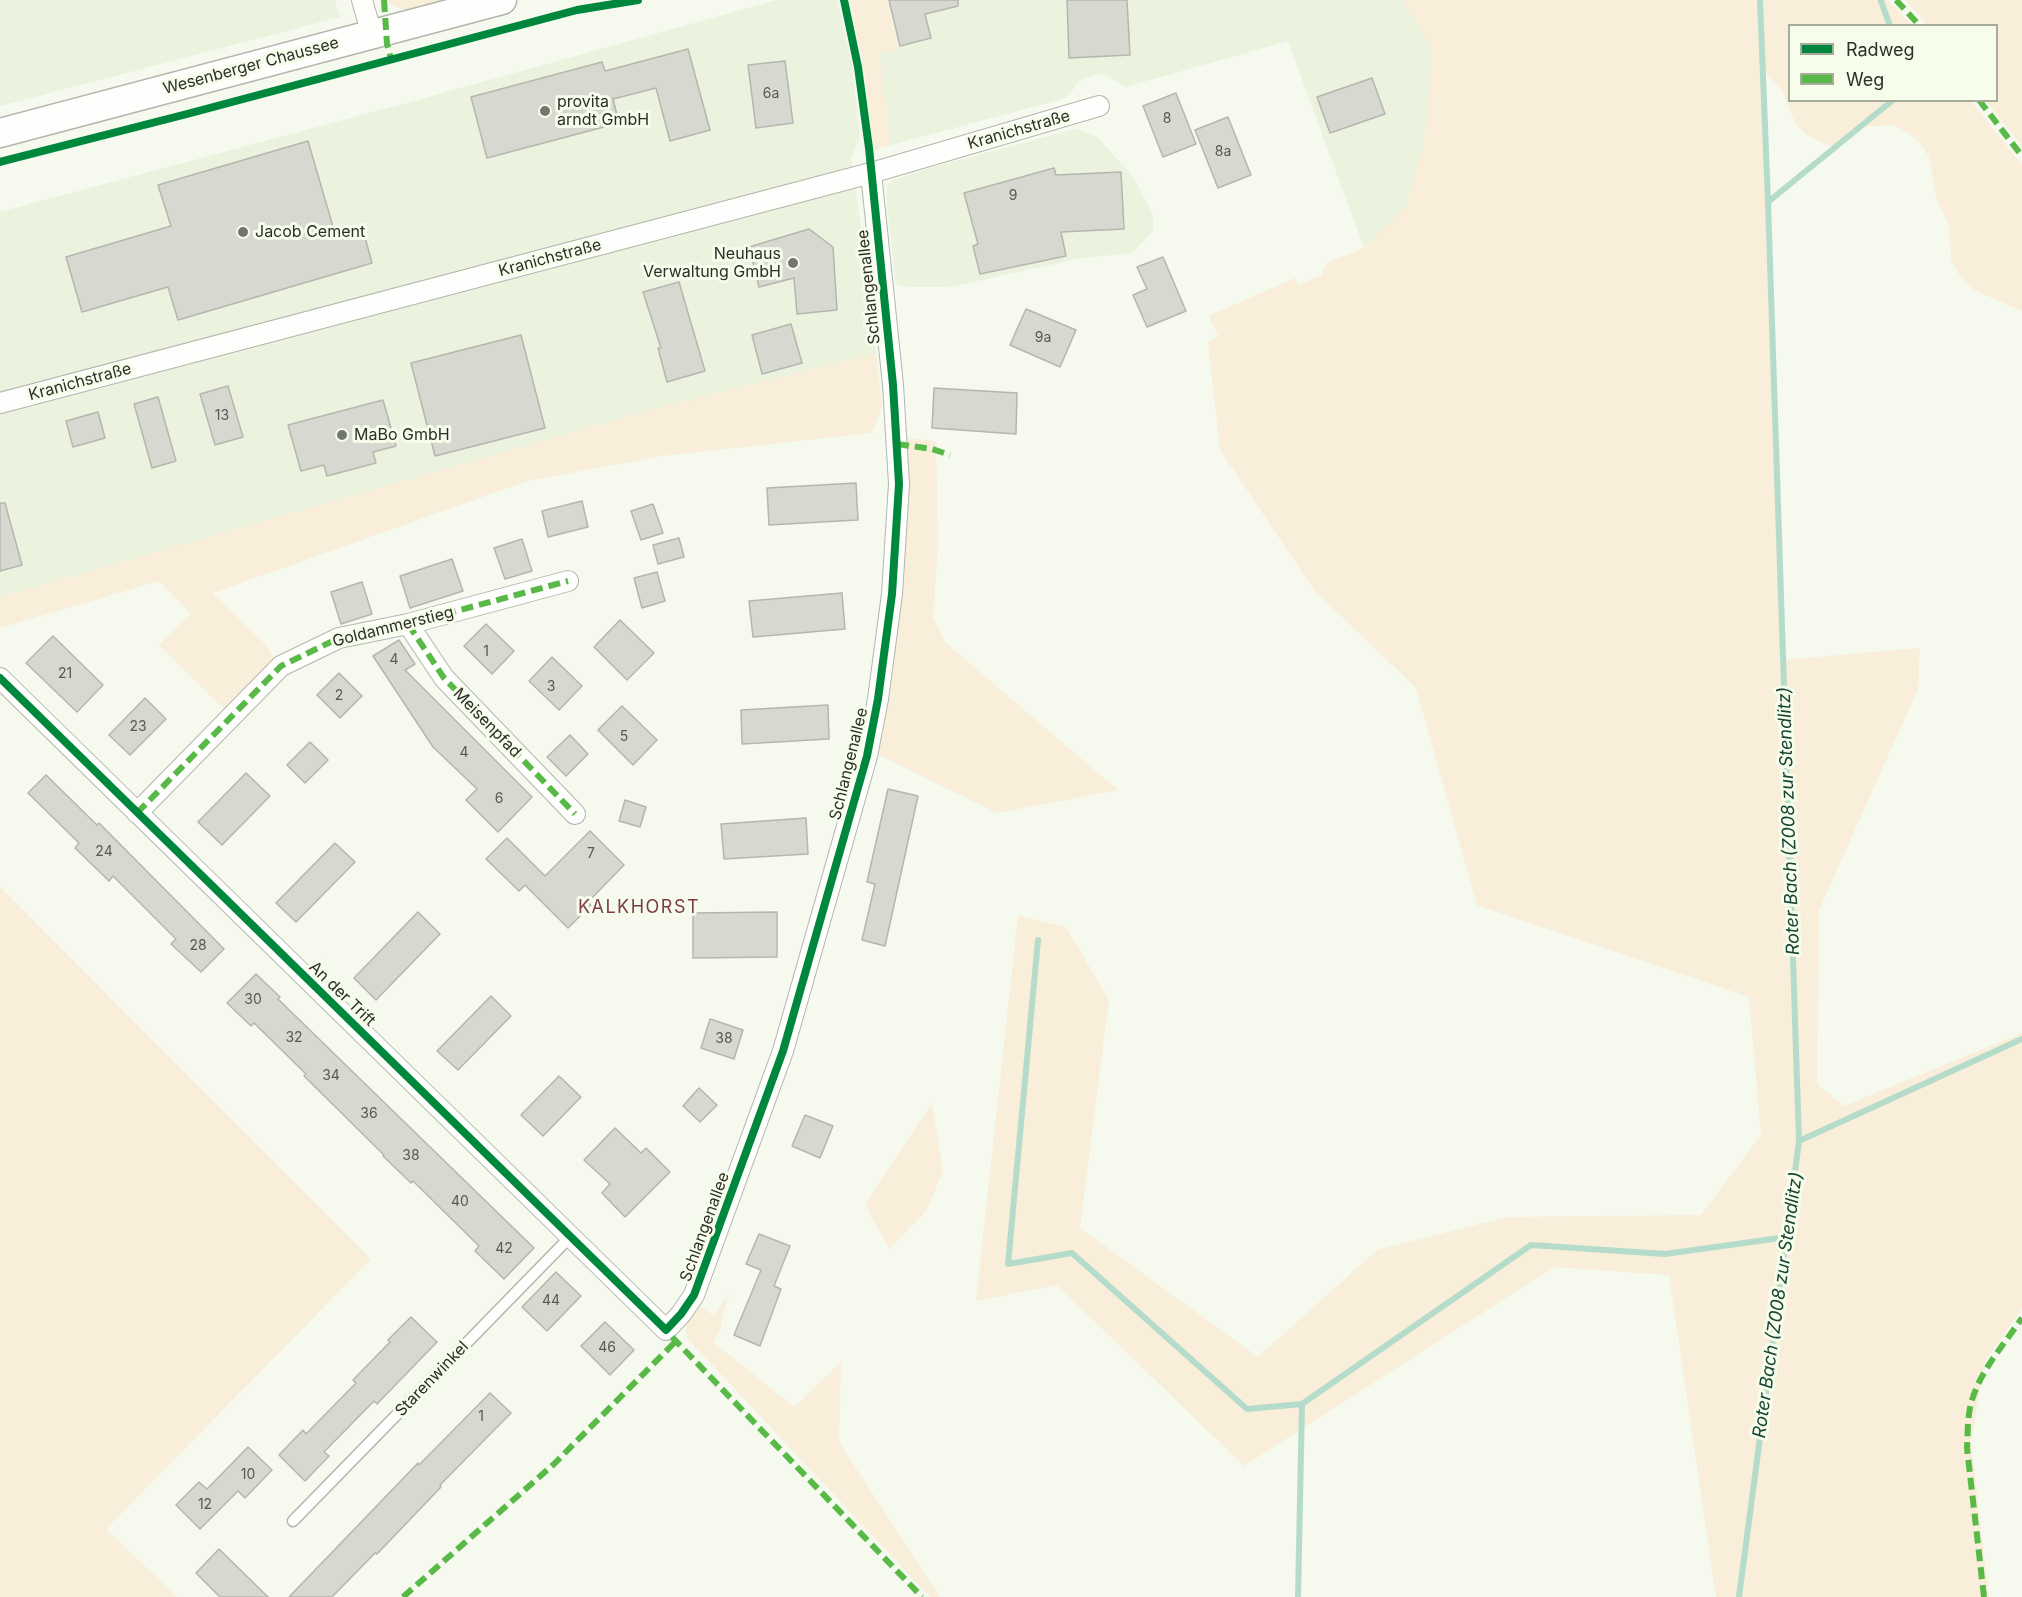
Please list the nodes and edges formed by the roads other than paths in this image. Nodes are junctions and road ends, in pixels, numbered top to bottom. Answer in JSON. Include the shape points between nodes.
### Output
{"nodes":[{"id":1,"x":362,"y":0,"type":"edge"},
{"id":2,"x":502,"y":0,"type":"edge"},
{"id":3,"x":372,"y":35,"type":"junction"},
{"id":4,"x":1099,"y":106,"type":"dead end"},
{"id":5,"x":0,"y":133,"type":"edge"},
{"id":6,"x":871,"y":173,"type":"junction"},
{"id":7,"x":0,"y":403,"type":"edge"},
{"id":8,"x":568,"y":581,"type":"dead end"},
{"id":9,"x":408,"y":624,"type":"junction"},
{"id":10,"x":0,"y":678,"type":"edge"},
{"id":11,"x":137,"y":813,"type":"junction"},
{"id":12,"x":575,"y":814,"type":"dead end"},
{"id":13,"x":570,"y":1237,"type":"junction"},
{"id":14,"x":666,"y":1330,"type":"joint"},
{"id":15,"x":293,"y":1521,"type":"dead end"}],
"edges":[{"from":1,"to":3,"type":"street"},
{"from":2,"to":3,"type":"main road","name":"Wesenberger Chaussee"},
{"from":3,"to":5,"type":"main road","name":"Wesenberger Chaussee"},
{"from":4,"to":6,"type":"street","name":"Kranichstraße"},
{"from":6,"to":7,"type":"street","name":"Kranichstraße"},
{"from":6,"to":14,"type":"street","name":"Schlangenallee","via":[[899,484],[892,594],[879,699],[867,756],[783,1051],[694,1295]]},
{"from":8,"to":9,"type":"street","name":"Goldammerstieg"},
{"from":9,"to":11,"type":"street","name":"Goldammerstieg","via":[[339,638],[281,666]]},
{"from":9,"to":12,"type":"street","name":"Meisenpfad","via":[[444,678]]},
{"from":10,"to":11,"type":"street","name":"An der Trift"},
{"from":11,"to":13,"type":"street","name":"An der Trift"},
{"from":13,"to":14,"type":"street","name":"An der Trift"},
{"from":13,"to":15,"type":"lane","name":"Starenwinkel"}]}
